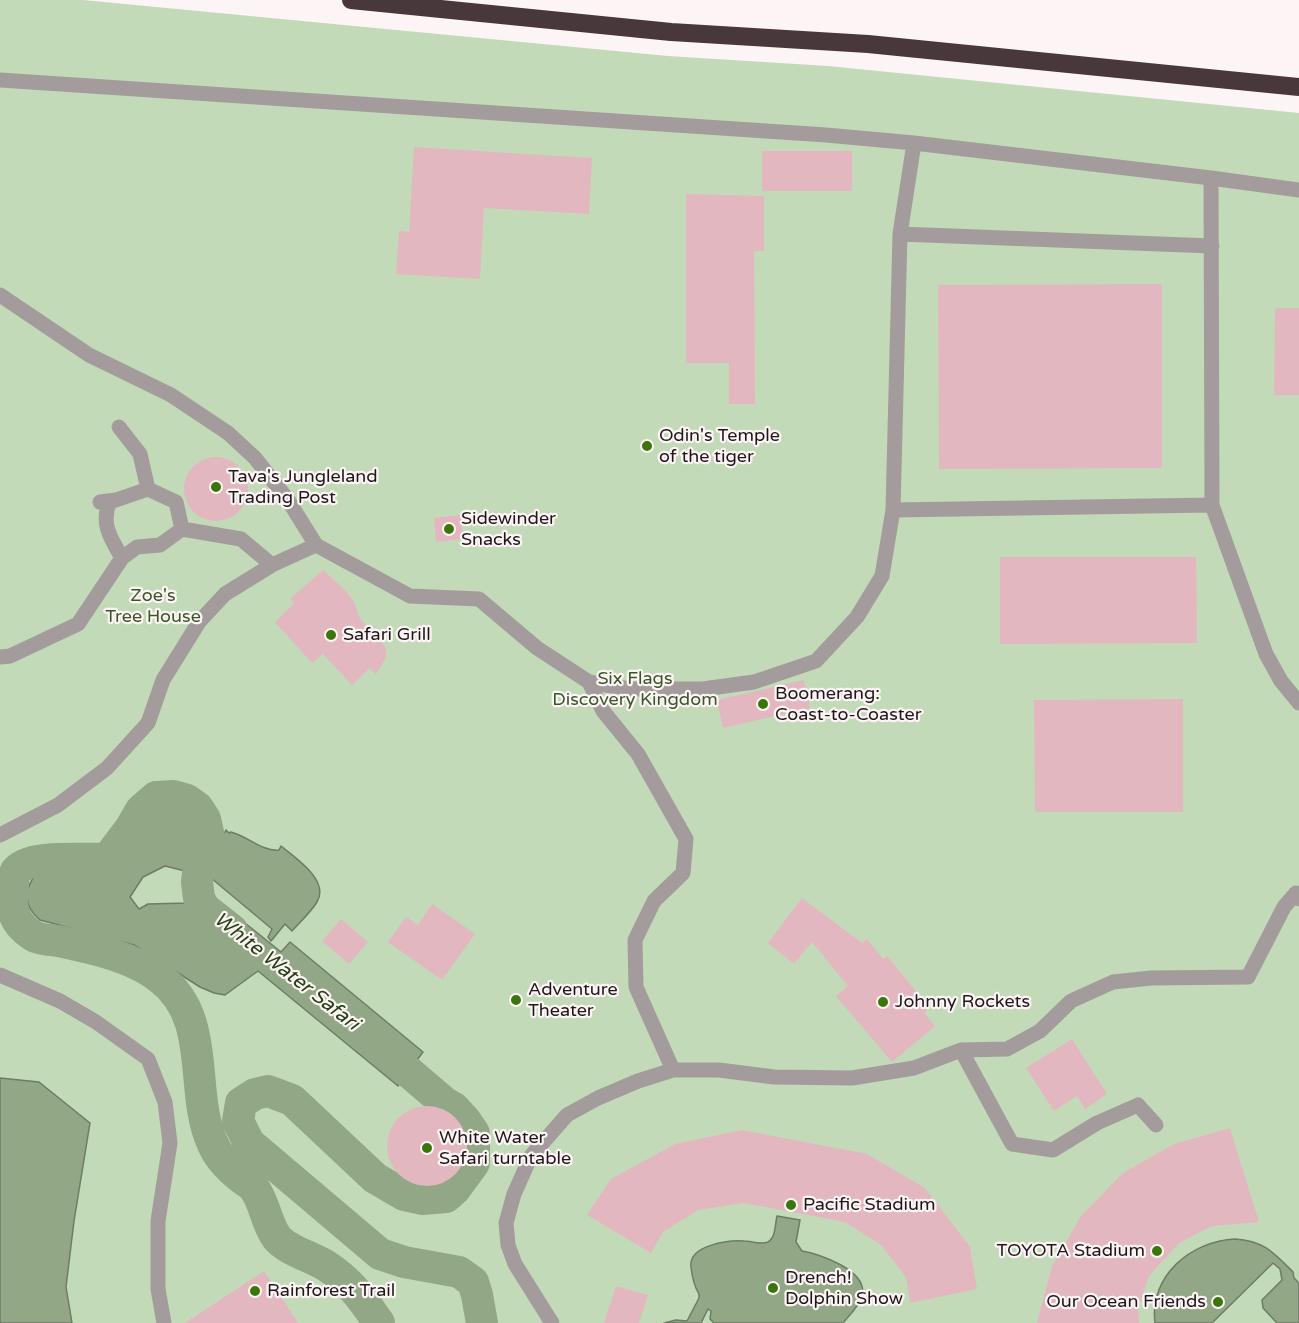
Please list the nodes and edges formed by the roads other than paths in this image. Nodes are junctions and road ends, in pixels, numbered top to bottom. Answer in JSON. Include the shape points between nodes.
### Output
{"nodes":[{"id":1,"x":351,"y":0,"type":"edge"},
{"id":2,"x":0,"y":80,"type":"edge"},
{"id":3,"x":1299,"y":87,"type":"edge"},
{"id":4,"x":914,"y":143,"type":"junction"},
{"id":5,"x":1211,"y":178,"type":"junction"},
{"id":6,"x":1299,"y":190,"type":"edge"},
{"id":7,"x":900,"y":234,"type":"junction"},
{"id":8,"x":1212,"y":246,"type":"junction"},
{"id":9,"x":0,"y":295,"type":"edge"},
{"id":10,"x":119,"y":427,"type":"dead end"},
{"id":11,"x":148,"y":489,"type":"junction"},
{"id":12,"x":1212,"y":506,"type":"junction"},
{"id":13,"x":893,"y":510,"type":"junction"},
{"id":14,"x":182,"y":529,"type":"junction"},
{"id":15,"x":316,"y":545,"type":"junction"},
{"id":16,"x":122,"y":558,"type":"junction"},
{"id":17,"x":272,"y":565,"type":"junction"},
{"id":18,"x":0,"y":657,"type":"edge"},
{"id":19,"x":589,"y":682,"type":"junction"},
{"id":20,"x":1299,"y":703,"type":"edge"},
{"id":21,"x":0,"y":834,"type":"edge"},
{"id":22,"x":1299,"y":899,"type":"edge"},
{"id":23,"x":0,"y":975,"type":"edge"},
{"id":24,"x":961,"y":1050,"type":"junction"},
{"id":25,"x":673,"y":1070,"type":"junction"},
{"id":26,"x":1156,"y":1125,"type":"dead end"},
{"id":27,"x":164,"y":1323,"type":"edge"},
{"id":28,"x":552,"y":1323,"type":"edge"}],
"edges":[{"from":1,"to":3,"type":"highway","via":[[671,32],[868,44]]},
{"from":2,"to":4,"type":"street"},
{"from":4,"to":5,"type":"street"},
{"from":4,"to":7,"type":"street"},
{"from":5,"to":6,"type":"street"},
{"from":5,"to":8,"type":"street"},
{"from":7,"to":8,"type":"street"},
{"from":7,"to":13,"type":"street"},
{"from":8,"to":12,"type":"street"},
{"from":9,"to":15,"type":"street","via":[[89,355],[171,395],[228,433],[262,466]]},
{"from":10,"to":11,"type":"street","via":[[140,454]]},
{"from":11,"to":14,"type":"street","via":[[176,502]]},
{"from":11,"to":16,"type":"street","via":[[105,501],[107,531]]},
{"from":12,"to":13,"type":"street"},
{"from":12,"to":20,"type":"street","via":[[1266,654]]},
{"from":13,"to":19,"type":"street","via":[[882,576],[857,617],[816,662],[754,682],[703,689],[630,689]]},
{"from":14,"to":16,"type":"street","via":[[160,545],[137,547]]},
{"from":14,"to":17,"type":"street","via":[[241,539]]},
{"from":15,"to":17,"type":"street"},
{"from":15,"to":19,"type":"street","via":[[410,596],[479,599],[537,648]]},
{"from":16,"to":18,"type":"street","via":[[78,624]]},
{"from":17,"to":21,"type":"street","via":[[225,594],[198,622],[163,680],[148,723],[107,768],[58,805]]},
{"from":19,"to":25,"type":"street","via":[[603,711],[638,754],[686,839],[683,873],[654,901],[635,940],[636,987]]},
{"from":22,"to":24,"type":"street","via":[[1296,893],[1284,907],[1248,977],[1113,982],[1071,1001],[1040,1031],[1007,1049]]},
{"from":23,"to":27,"type":"street","via":[[60,1001],[148,1059],[165,1102],[170,1143],[158,1221],[158,1289]]},
{"from":24,"to":25,"type":"street","via":[[914,1068],[852,1078]]},
{"from":24,"to":26,"type":"street","via":[[1012,1144],[1053,1150],[1097,1123],[1138,1105]]},
{"from":25,"to":28,"type":"street","via":[[638,1081],[567,1115],[531,1156],[506,1223],[507,1245]]}]}
